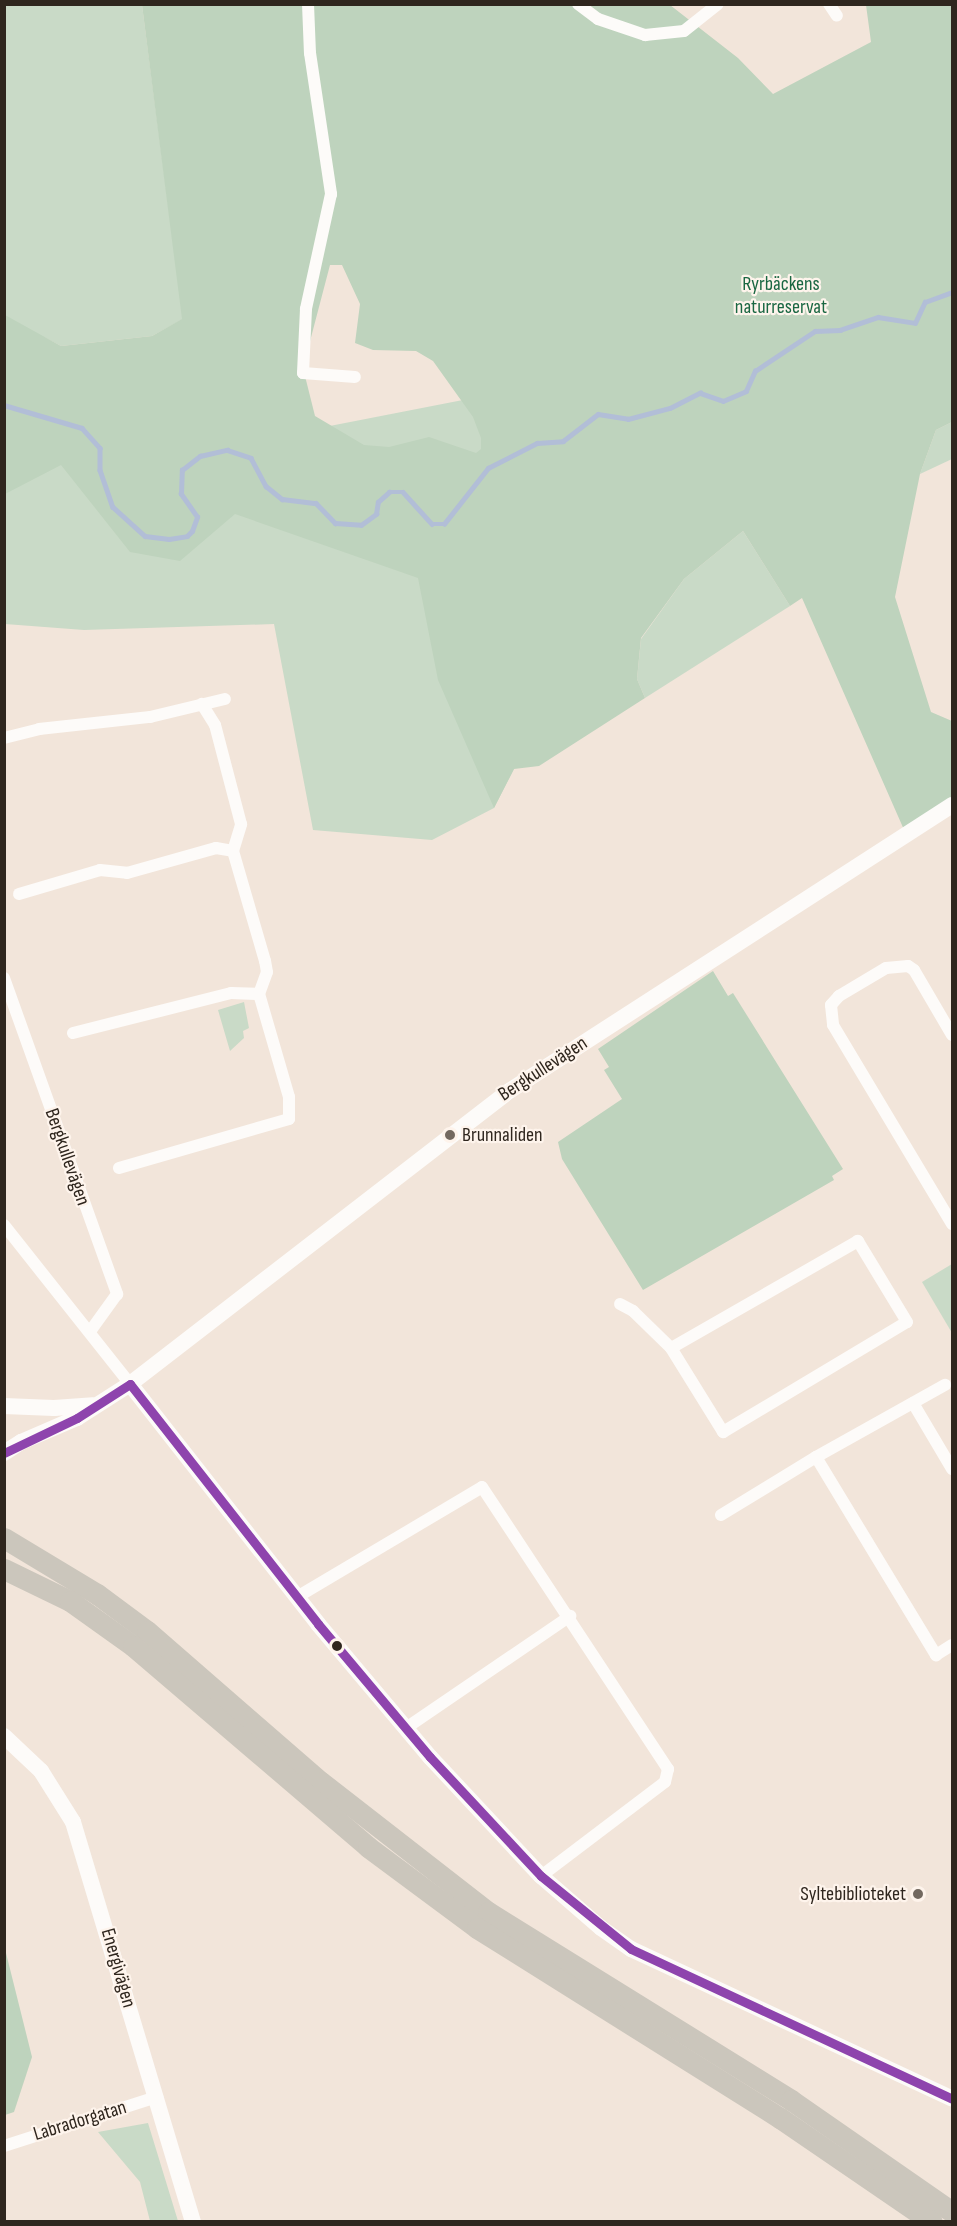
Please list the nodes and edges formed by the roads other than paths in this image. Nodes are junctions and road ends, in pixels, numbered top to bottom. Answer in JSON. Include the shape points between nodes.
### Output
{"nodes":[{"id":1,"x":308,"y":4,"type":"edge"},
{"id":2,"x":578,"y":4,"type":"edge"},
{"id":3,"x":718,"y":4,"type":"edge"},
{"id":4,"x":829,"y":4,"type":"edge"},
{"id":5,"x":837,"y":16,"type":"dead end"},
{"id":6,"x":355,"y":377,"type":"dead end"},
{"id":7,"x":225,"y":699,"type":"dead end"},
{"id":8,"x":202,"y":704,"type":"junction"},
{"id":9,"x":4,"y":738,"type":"edge"},
{"id":10,"x":952,"y":805,"type":"edge"},
{"id":11,"x":233,"y":851,"type":"junction"},
{"id":12,"x":19,"y":894,"type":"dead end"},
{"id":13,"x":4,"y":978,"type":"edge"},
{"id":14,"x":259,"y":994,"type":"junction"},
{"id":15,"x":73,"y":1033,"type":"dead end"},
{"id":16,"x":952,"y":1035,"type":"edge"},
{"id":17,"x":119,"y":1168,"type":"dead end"},
{"id":18,"x":952,"y":1224,"type":"edge"},
{"id":19,"x":4,"y":1225,"type":"edge"},
{"id":20,"x":620,"y":1304,"type":"dead end"},
{"id":21,"x":91,"y":1330,"type":"junction"},
{"id":22,"x":671,"y":1348,"type":"junction"},
{"id":23,"x":130,"y":1384,"type":"junction"},
{"id":24,"x":945,"y":1385,"type":"dead end"},
{"id":25,"x":914,"y":1403,"type":"junction"},
{"id":26,"x":97,"y":1404,"type":"junction"},
{"id":27,"x":4,"y":1406,"type":"edge"},
{"id":28,"x":4,"y":1453,"type":"edge"},
{"id":29,"x":816,"y":1458,"type":"junction"},
{"id":30,"x":952,"y":1469,"type":"edge"},
{"id":31,"x":721,"y":1515,"type":"dead end"},
{"id":32,"x":4,"y":1538,"type":"edge"},
{"id":33,"x":4,"y":1569,"type":"edge"},
{"id":34,"x":297,"y":1597,"type":"junction"},
{"id":35,"x":570,"y":1616,"type":"junction"},
{"id":36,"x":952,"y":1645,"type":"edge"},
{"id":37,"x":405,"y":1728,"type":"junction"},
{"id":38,"x":4,"y":1736,"type":"edge"},
{"id":39,"x":542,"y":1876,"type":"junction"},
{"id":40,"x":156,"y":2097,"type":"junction"},
{"id":41,"x":952,"y":2099,"type":"edge"},
{"id":42,"x":4,"y":2146,"type":"edge"},
{"id":43,"x":952,"y":2212,"type":"edge"},
{"id":44,"x":193,"y":2222,"type":"edge"},
{"id":45,"x":932,"y":2222,"type":"edge"}],
"edges":[{"from":1,"to":6,"type":"street","via":[[310,52],[331,194],[306,309],[303,373]]},
{"from":2,"to":3,"type":"street","via":[[598,19],[645,34],[684,31]]},
{"from":4,"to":5,"type":"street"},
{"from":7,"to":8,"type":"street"},
{"from":8,"to":9,"type":"street","via":[[150,717],[39,729]]},
{"from":8,"to":11,"type":"street","via":[[214,725],[240,824]]},
{"from":10,"to":23,"type":"street","name":"Bergkullevägen","via":[[506,1093]]},
{"from":11,"to":12,"type":"street","via":[[216,849],[127,873],[100,870]]},
{"from":11,"to":14,"type":"street","via":[[265,961],[267,972]]},
{"from":13,"to":21,"type":"street","name":"Bergkullevägen","via":[[117,1294]]},
{"from":14,"to":15,"type":"street","via":[[231,993]]},
{"from":14,"to":17,"type":"street","via":[[289,1097],[289,1119]]},
{"from":16,"to":18,"type":"street","via":[[908,966],[886,968],[839,996],[831,1005],[832,1025]]},
{"from":19,"to":21,"type":"street"},
{"from":20,"to":22,"type":"street","via":[[633,1311]]},
{"from":21,"to":23,"type":"street"},
{"from":22,"to":22,"type":"street","via":[[858,1241],[907,1322],[723,1432]]},
{"from":23,"to":26,"type":"street","name":"Bergkullevägen"},
{"from":23,"to":34,"type":"street"},
{"from":24,"to":25,"type":"street"},
{"from":25,"to":29,"type":"street"},
{"from":25,"to":30,"type":"street"},
{"from":26,"to":27,"type":"street","name":"Bergkullevägen","via":[[54,1408]]},
{"from":26,"to":28,"type":"street","name":"Bergkullevägen"},
{"from":29,"to":31,"type":"street"},
{"from":29,"to":36,"type":"street","via":[[936,1655]]},
{"from":32,"to":43,"type":"highway","via":[[97,1594],[147,1631],[337,1796],[488,1912],[791,2100]]},
{"from":33,"to":45,"type":"highway","via":[[70,1601],[133,1646],[308,1798],[477,1928],[780,2118]]},
{"from":34,"to":35,"type":"street","via":[[482,1487]]},
{"from":34,"to":37,"type":"street"},
{"from":35,"to":37,"type":"street"},
{"from":35,"to":39,"type":"street","via":[[669,1776]]},
{"from":37,"to":39,"type":"street"},
{"from":38,"to":40,"type":"street","name":"Energivägen","via":[[41,1771],[73,1822]]},
{"from":39,"to":41,"type":"street","via":[[601,1929],[631,1949]]},
{"from":40,"to":42,"type":"street","name":"Labradorgatan"},
{"from":40,"to":44,"type":"street","name":"Energivägen"}]}
